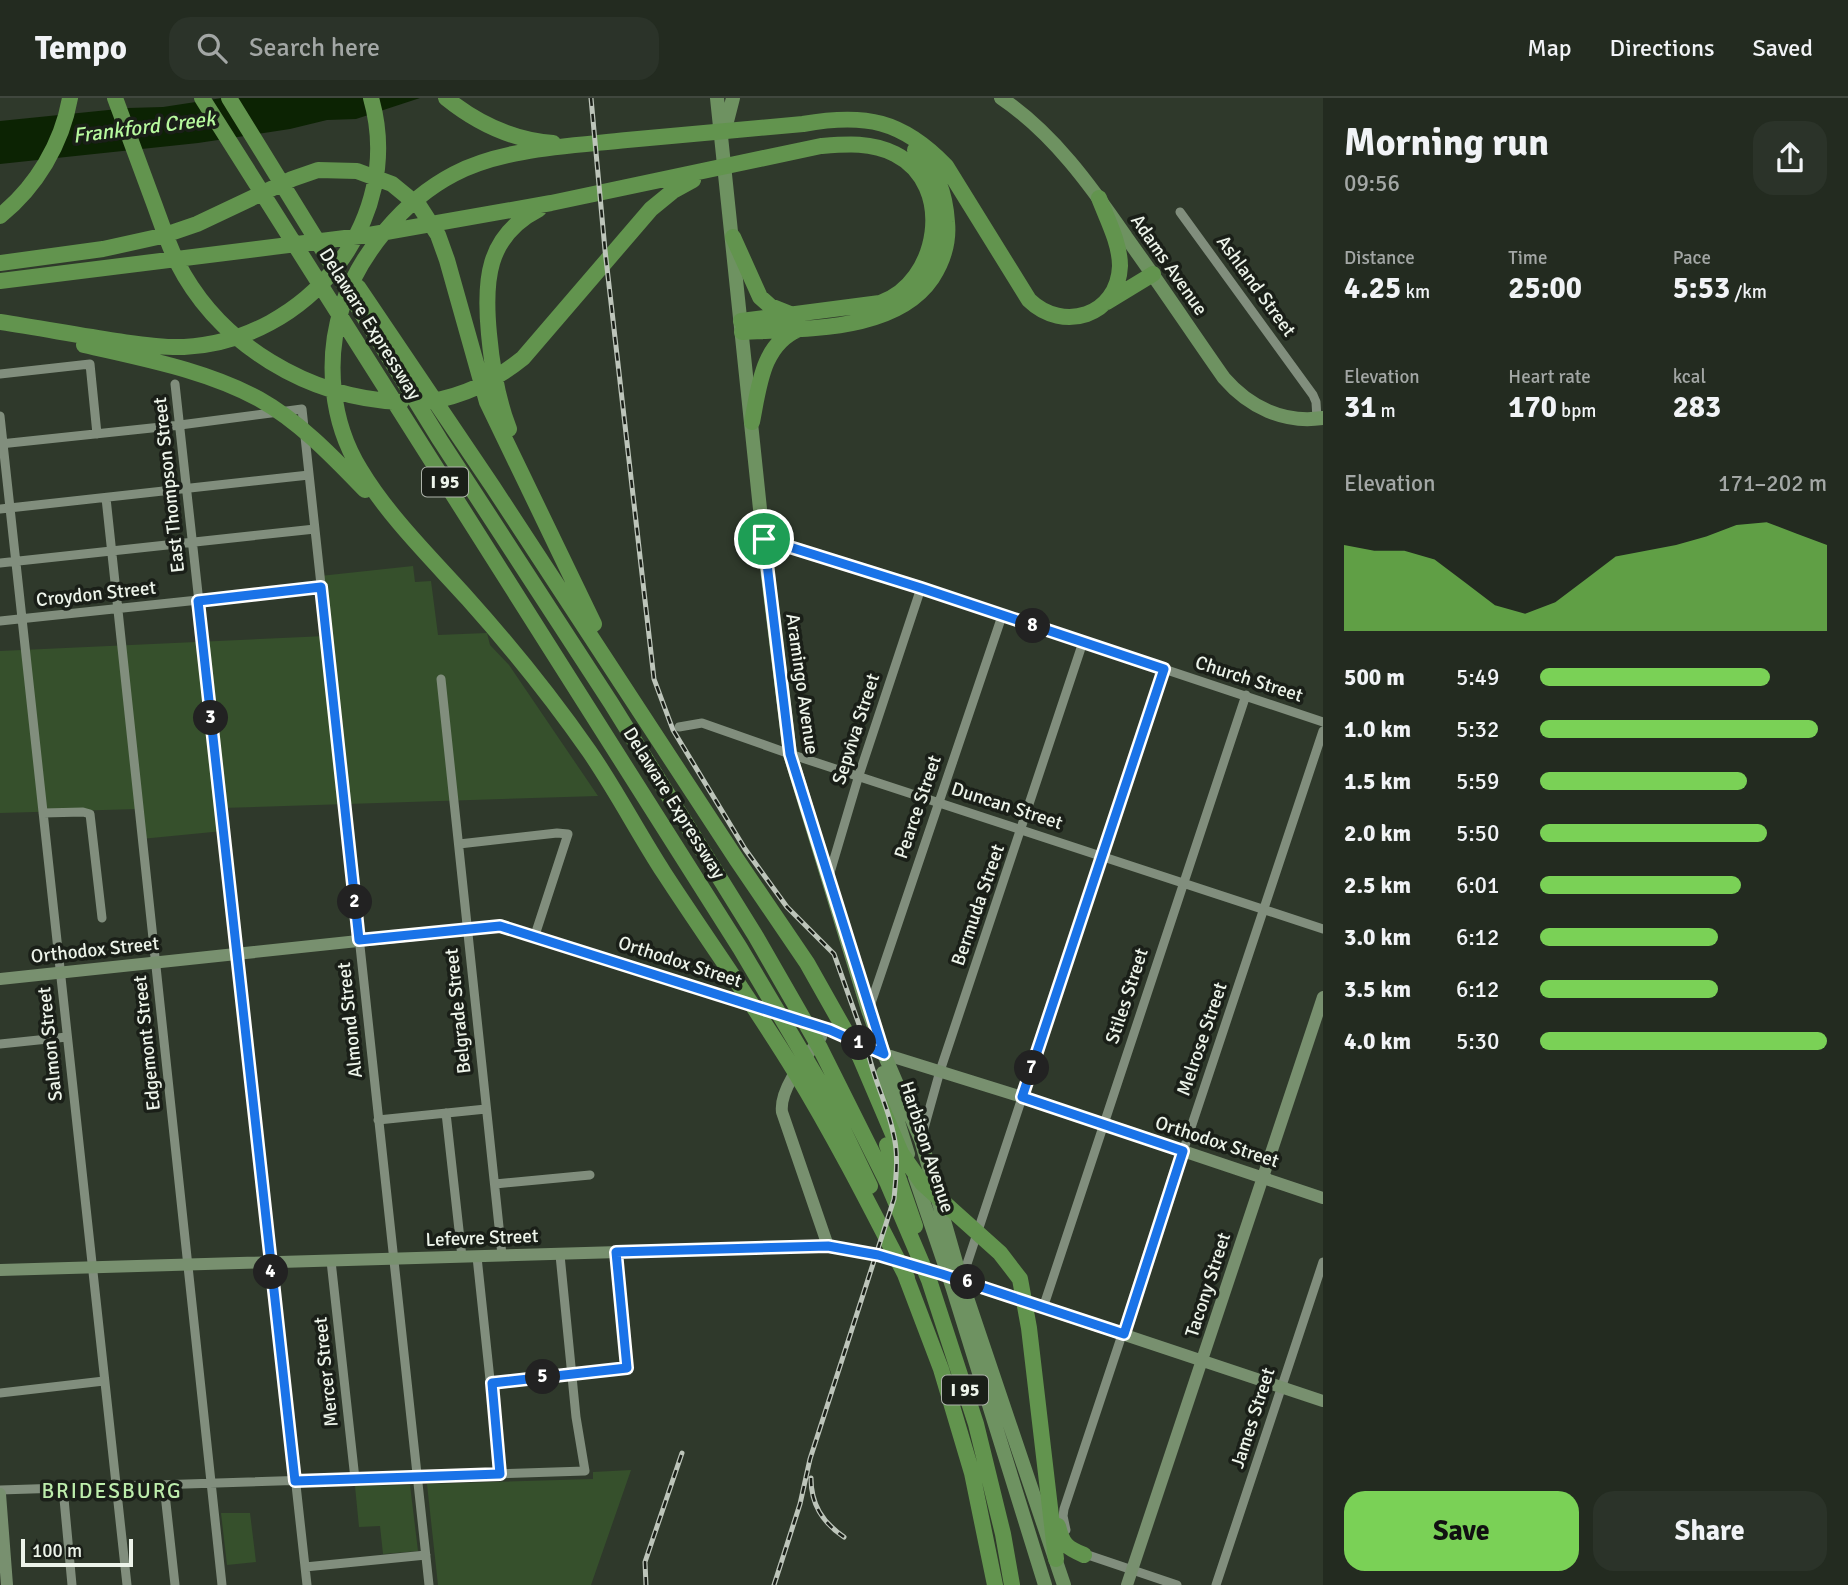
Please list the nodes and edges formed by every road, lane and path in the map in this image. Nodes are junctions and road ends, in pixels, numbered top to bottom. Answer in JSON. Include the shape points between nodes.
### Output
{"nodes":[{"id":1,"x":202,"y":98,"type":"edge"},
{"id":2,"x":229,"y":98,"type":"edge"},
{"id":3,"x":372,"y":98,"type":"edge"},
{"id":4,"x":446,"y":98,"type":"edge"},
{"id":5,"x":717,"y":98,"type":"edge"},
{"id":6,"x":733,"y":98,"type":"edge"},
{"id":7,"x":1001,"y":98,"type":"edge"},
{"id":8,"x":116,"y":101,"type":"edge"},
{"id":9,"x":69,"y":102,"type":"edge"},
{"id":10,"x":803,"y":124,"type":"junction"},
{"id":11,"x":256,"y":141,"type":"junction"},
{"id":12,"x":576,"y":145,"type":"junction"},
{"id":13,"x":722,"y":145,"type":"junction"},
{"id":14,"x":711,"y":171,"type":"junction"},
{"id":15,"x":1099,"y":198,"type":"junction"},
{"id":16,"x":551,"y":203,"type":"junction"},
{"id":17,"x":1180,"y":212,"type":"dead end"},
{"id":18,"x":0,"y":216,"type":"edge"},
{"id":19,"x":733,"y":237,"type":"junction"},
{"id":20,"x":0,"y":263,"type":"edge"},
{"id":21,"x":1153,"y":274,"type":"junction"},
{"id":22,"x":0,"y":281,"type":"edge"},
{"id":23,"x":1103,"y":305,"type":"junction"},
{"id":24,"x":797,"y":321,"type":"junction"},
{"id":25,"x":0,"y":324,"type":"edge"},
{"id":26,"x":742,"y":327,"type":"junction"},
{"id":27,"x":81,"y":340,"type":"junction"},
{"id":28,"x":0,"y":374,"type":"edge"},
{"id":29,"x":175,"y":384,"type":"dead end"},
{"id":30,"x":0,"y":416,"type":"edge"},
{"id":31,"x":1320,"y":419,"type":"edge"},
{"id":32,"x":752,"y":422,"type":"junction"},
{"id":33,"x":180,"y":425,"type":"junction"},
{"id":34,"x":97,"y":434,"type":"junction"},
{"id":35,"x":1,"y":444,"type":"edge"},
{"id":36,"x":309,"y":475,"type":"junction"},
{"id":37,"x":186,"y":489,"type":"junction"},
{"id":38,"x":106,"y":498,"type":"junction"},
{"id":39,"x":4,"y":509,"type":"edge"},
{"id":40,"x":542,"y":517,"type":"junction"},
{"id":41,"x":315,"y":528,"type":"junction"},
{"id":42,"x":764,"y":539,"type":"junction"},
{"id":43,"x":192,"y":543,"type":"junction"},
{"id":44,"x":424,"y":551,"type":"junction"},
{"id":45,"x":110,"y":552,"type":"junction"},
{"id":46,"x":15,"y":562,"type":"junction"},
{"id":47,"x":0,"y":564,"type":"edge"},
{"id":48,"x":321,"y":587,"type":"junction"},
{"id":49,"x":921,"y":588,"type":"junction"},
{"id":50,"x":198,"y":601,"type":"junction"},
{"id":51,"x":117,"y":609,"type":"junction"},
{"id":52,"x":1002,"y":616,"type":"junction"},
{"id":53,"x":22,"y":619,"type":"junction"},
{"id":54,"x":0,"y":621,"type":"edge"},
{"id":55,"x":1083,"y":642,"type":"junction"},
{"id":56,"x":1164,"y":669,"type":"junction"},
{"id":57,"x":441,"y":679,"type":"dead end"},
{"id":58,"x":1246,"y":695,"type":"junction"},
{"id":59,"x":1323,"y":722,"type":"edge"},
{"id":60,"x":679,"y":727,"type":"dead end"},
{"id":61,"x":652,"y":731,"type":"junction"},
{"id":62,"x":1323,"y":731,"type":"edge"},
{"id":63,"x":790,"y":754,"type":"junction"},
{"id":64,"x":859,"y":775,"type":"junction"},
{"id":65,"x":940,"y":803,"type":"junction"},
{"id":66,"x":43,"y":813,"type":"junction"},
{"id":67,"x":1021,"y":830,"type":"junction"},
{"id":68,"x":459,"y":844,"type":"junction"},
{"id":69,"x":1103,"y":856,"type":"junction"},
{"id":70,"x":737,"y":860,"type":"junction"},
{"id":71,"x":828,"y":881,"type":"junction"},
{"id":72,"x":1183,"y":883,"type":"junction"},
{"id":73,"x":1264,"y":909,"type":"junction"},
{"id":74,"x":102,"y":918,"type":"dead end"},
{"id":75,"x":467,"y":928,"type":"junction"},
{"id":76,"x":1323,"y":929,"type":"edge"},
{"id":77,"x":535,"y":935,"type":"junction"},
{"id":78,"x":359,"y":940,"type":"junction"},
{"id":79,"x":236,"y":953,"type":"junction"},
{"id":80,"x":155,"y":963,"type":"junction"},
{"id":81,"x":60,"y":972,"type":"junction"},
{"id":82,"x":0,"y":979,"type":"edge"},
{"id":83,"x":1323,"y":997,"type":"edge"},
{"id":84,"x":869,"y":1010,"type":"junction"},
{"id":85,"x":830,"y":1030,"type":"junction"},
{"id":86,"x":67,"y":1037,"type":"junction"},
{"id":87,"x":0,"y":1044,"type":"edge"},
{"id":88,"x":884,"y":1054,"type":"junction"},
{"id":89,"x":940,"y":1071,"type":"junction"},
{"id":90,"x":822,"y":1088,"type":"junction"},
{"id":91,"x":1022,"y":1097,"type":"junction"},
{"id":92,"x":486,"y":1109,"type":"junction"},
{"id":93,"x":446,"y":1113,"type":"junction"},
{"id":94,"x":378,"y":1120,"type":"junction"},
{"id":95,"x":1103,"y":1125,"type":"junction"},
{"id":96,"x":921,"y":1140,"type":"junction"},
{"id":97,"x":1183,"y":1151,"type":"junction"},
{"id":98,"x":590,"y":1175,"type":"dead end"},
{"id":99,"x":1264,"y":1178,"type":"junction"},
{"id":100,"x":495,"y":1184,"type":"junction"},
{"id":101,"x":1323,"y":1198,"type":"edge"},
{"id":102,"x":828,"y":1246,"type":"junction"},
{"id":103,"x":616,"y":1252,"type":"junction"},
{"id":104,"x":502,"y":1255,"type":"junction"},
{"id":105,"x":560,"y":1255,"type":"junction"},
{"id":106,"x":462,"y":1257,"type":"junction"},
{"id":107,"x":477,"y":1257,"type":"junction"},
{"id":108,"x":393,"y":1259,"type":"junction"},
{"id":109,"x":331,"y":1262,"type":"junction"},
{"id":110,"x":1323,"y":1262,"type":"edge"},
{"id":111,"x":270,"y":1263,"type":"junction"},
{"id":112,"x":188,"y":1265,"type":"junction"},
{"id":113,"x":91,"y":1267,"type":"junction"},
{"id":114,"x":0,"y":1270,"type":"edge"},
{"id":115,"x":955,"y":1278,"type":"junction"},
{"id":116,"x":929,"y":1280,"type":"junction"},
{"id":117,"x":1043,"y":1308,"type":"junction"},
{"id":118,"x":1124,"y":1334,"type":"junction"},
{"id":119,"x":1203,"y":1361,"type":"junction"},
{"id":120,"x":572,"y":1374,"type":"junction"},
{"id":121,"x":104,"y":1381,"type":"junction"},
{"id":122,"x":492,"y":1383,"type":"junction"},
{"id":123,"x":1282,"y":1388,"type":"junction"},
{"id":124,"x":0,"y":1392,"type":"edge"},
{"id":125,"x":1323,"y":1401,"type":"edge"},
{"id":126,"x":500,"y":1474,"type":"junction"},
{"id":127,"x":416,"y":1477,"type":"junction"},
{"id":128,"x":355,"y":1479,"type":"junction"},
{"id":129,"x":295,"y":1481,"type":"junction"},
{"id":130,"x":210,"y":1483,"type":"junction"},
{"id":131,"x":164,"y":1485,"type":"junction"},
{"id":132,"x":116,"y":1486,"type":"junction"},
{"id":133,"x":63,"y":1488,"type":"junction"},
{"id":134,"x":1049,"y":1488,"type":"junction"},
{"id":135,"x":0,"y":1492,"type":"edge"},
{"id":136,"x":988,"y":1505,"type":"junction"},
{"id":137,"x":426,"y":1555,"type":"junction"},
{"id":138,"x":1084,"y":1555,"type":"junction"},
{"id":139,"x":1056,"y":1559,"type":"junction"},
{"id":140,"x":305,"y":1567,"type":"junction"},
{"id":141,"x":1132,"y":1570,"type":"junction"},
{"id":142,"x":7,"y":1585,"type":"edge"},
{"id":143,"x":72,"y":1585,"type":"edge"},
{"id":144,"x":127,"y":1585,"type":"edge"},
{"id":145,"x":175,"y":1585,"type":"edge"},
{"id":146,"x":222,"y":1585,"type":"edge"},
{"id":147,"x":307,"y":1585,"type":"edge"},
{"id":148,"x":429,"y":1585,"type":"edge"},
{"id":149,"x":995,"y":1585,"type":"edge"},
{"id":150,"x":1012,"y":1585,"type":"edge"},
{"id":151,"x":1045,"y":1585,"type":"edge"},
{"id":152,"x":1064,"y":1585,"type":"edge"},
{"id":153,"x":1127,"y":1585,"type":"edge"},
{"id":154,"x":1177,"y":1585,"type":"edge"},
{"id":155,"x":1216,"y":1585,"type":"edge"}],
"edges":[{"from":1,"to":90,"type":"highway","name":"Delaware Expressway","number":"I 95","via":[[659,818]]},
{"from":2,"to":11,"type":"highway","name":"Delaware Expressway","number":"I 95"},
{"from":3,"to":27,"type":"highway","via":[[378,150],[367,212],[346,254],[303,303],[248,334],[200,346]]},
{"from":4,"to":12,"type":"highway","via":[[503,132]]},
{"from":5,"to":13,"type":"main road","name":"Aramingo Avenue"},
{"from":6,"to":13,"type":"main road"},
{"from":7,"to":15,"type":"main road","name":"Adams Avenue","via":[[1049,138]]},
{"from":8,"to":14,"type":"highway","via":[[170,248],[198,296],[233,334],[295,376],[341,393],[392,402],[443,399],[484,385],[511,368],[661,199]]},
{"from":9,"to":18,"type":"highway","via":[[41,172]]},
{"from":10,"to":12,"type":"highway"},
{"from":10,"to":23,"type":"highway","via":[[854,118],[893,126],[912,136],[946,166],[1035,306],[1065,318]]},
{"from":10,"to":24,"type":"highway","via":[[864,126],[911,146],[936,175],[948,229],[939,268],[925,289],[895,312],[876,318]]},
{"from":11,"to":61,"type":"highway","via":[[493,486]]},
{"from":11,"to":90,"type":"highway","name":"Delaware Expressway","number":"I 95","via":[[755,935]]},
{"from":12,"to":44,"type":"highway","via":[[494,159],[439,182],[404,211],[374,247],[344,299],[332,357],[341,425],[363,474]]},
{"from":13,"to":19,"type":"main road","name":"Aramingo Avenue"},
{"from":14,"to":16,"type":"highway"},
{"from":14,"to":24,"type":"highway","via":[[821,146],[862,144],[898,155],[924,183],[933,216],[930,244],[921,269],[904,290],[893,298]]},
{"from":15,"to":21,"type":"main road","name":"Adams Avenue"},
{"from":15,"to":23,"type":"highway","via":[[1120,265],[1115,288]]},
{"from":16,"to":22,"type":"highway","via":[[369,235]]},
{"from":16,"to":40,"type":"highway","via":[[513,228],[494,256],[486,290],[492,360],[506,420]]},
{"from":17,"to":31,"type":"street","name":"Ashland Street","via":[[1313,395]]},
{"from":19,"to":24,"type":"highway","via":[[760,297]]},
{"from":19,"to":26,"type":"main road","name":"Aramingo Avenue"},
{"from":20,"to":40,"type":"highway","via":[[103,249],[180,231],[318,170],[357,171],[392,184],[427,216],[443,247],[487,402]]},
{"from":21,"to":23,"type":"highway"},
{"from":21,"to":31,"type":"main road","name":"Adams Avenue","via":[[1236,391],[1281,416]]},
{"from":24,"to":26,"type":"highway"},
{"from":24,"to":32,"type":"highway","via":[[768,357]]},
{"from":25,"to":27,"type":"highway"},
{"from":26,"to":32,"type":"main road","name":"Aramingo Avenue"},
{"from":27,"to":44,"type":"highway","via":[[200,374],[261,400],[316,442]]},
{"from":28,"to":34,"type":"street","via":[[90,364]]},
{"from":29,"to":33,"type":"street","name":"East Thompson Street"},
{"from":30,"to":35,"type":"street","name":"Salmon Street"},
{"from":32,"to":42,"type":"main road","name":"Aramingo Avenue"},
{"from":33,"to":34,"type":"street"},
{"from":33,"to":36,"type":"street","name":"Almond Street","via":[[302,409]]},
{"from":33,"to":37,"type":"street","name":"East Thompson Street"},
{"from":34,"to":35,"type":"street"},
{"from":35,"to":39,"type":"street","name":"Salmon Street"},
{"from":36,"to":37,"type":"street"},
{"from":36,"to":41,"type":"street","name":"Almond Street"},
{"from":37,"to":38,"type":"street"},
{"from":37,"to":43,"type":"street","name":"East Thompson Street"},
{"from":38,"to":39,"type":"street"},
{"from":38,"to":45,"type":"street","name":"Edgemont Street"},
{"from":39,"to":46,"type":"street","name":"Salmon Street"},
{"from":40,"to":61,"type":"highway"},
{"from":41,"to":43,"type":"street"},
{"from":41,"to":48,"type":"street","name":"Almond Street"},
{"from":42,"to":49,"type":"street","name":"Church Street"},
{"from":42,"to":63,"type":"main road","name":"Aramingo Avenue"},
{"from":43,"to":45,"type":"street"},
{"from":43,"to":50,"type":"street","name":"East Thompson Street"},
{"from":44,"to":90,"type":"highway","via":[[495,630],[589,751],[732,974]]},
{"from":45,"to":46,"type":"street"},
{"from":45,"to":51,"type":"street","name":"Edgemont Street"},
{"from":46,"to":47,"type":"street"},
{"from":46,"to":53,"type":"street","name":"Salmon Street"},
{"from":48,"to":50,"type":"street","name":"Croydon Street"},
{"from":48,"to":78,"type":"street","name":"Almond Street"},
{"from":49,"to":52,"type":"street","name":"Church Street"},
{"from":49,"to":64,"type":"street","name":"Sepviva Street"},
{"from":50,"to":51,"type":"street","name":"Croydon Street"},
{"from":50,"to":79,"type":"street","name":"East Thompson Street"},
{"from":51,"to":53,"type":"street","name":"Croydon Street"},
{"from":51,"to":80,"type":"street","name":"Edgemont Street"},
{"from":52,"to":55,"type":"street","name":"Church Street"},
{"from":52,"to":65,"type":"street","name":"Pearce Street"},
{"from":53,"to":54,"type":"street","name":"Croydon Street"},
{"from":53,"to":66,"type":"street","name":"Salmon Street"},
{"from":55,"to":56,"type":"street","name":"Church Street"},
{"from":55,"to":67,"type":"street","name":"Bermuda Street"},
{"from":56,"to":58,"type":"street","name":"Church Street"},
{"from":56,"to":69,"type":"street"},
{"from":57,"to":68,"type":"street","name":"Belgrade Street"},
{"from":58,"to":59,"type":"street","name":"Church Street"},
{"from":58,"to":72,"type":"street","name":"Stiles Street"},
{"from":60,"to":63,"type":"street","name":"Duncan Street","via":[[702,723]]},
{"from":61,"to":70,"type":"highway"},
{"from":62,"to":73,"type":"street","name":"Melrose Street"},
{"from":63,"to":64,"type":"street","name":"Duncan Street"},
{"from":63,"to":71,"type":"main road","name":"Aramingo Avenue"},
{"from":64,"to":65,"type":"street","name":"Duncan Street"},
{"from":64,"to":71,"type":"street","name":"Sepviva Street"},
{"from":65,"to":67,"type":"street","name":"Duncan Street"},
{"from":65,"to":84,"type":"street","name":"Pearce Street"},
{"from":66,"to":74,"type":"street","via":[[90,814]]},
{"from":66,"to":81,"type":"street","name":"Salmon Street"},
{"from":67,"to":69,"type":"street","name":"Duncan Street"},
{"from":67,"to":89,"type":"street","name":"Bermuda Street"},
{"from":68,"to":75,"type":"street","name":"Belgrade Street"},
{"from":68,"to":77,"type":"street","via":[[568,834]]},
{"from":69,"to":72,"type":"street","name":"Duncan Street"},
{"from":69,"to":91,"type":"street"},
{"from":70,"to":116,"type":"highway","via":[[816,995],[869,1101],[910,1210]]},
{"from":70,"to":134,"type":"highway","via":[[838,1015],[911,1170],[1000,1253],[1020,1279]]},
{"from":71,"to":84,"type":"main road","name":"Aramingo Avenue"},
{"from":72,"to":73,"type":"street","name":"Duncan Street"},
{"from":72,"to":95,"type":"street","name":"Stiles Street"},
{"from":73,"to":76,"type":"street","name":"Duncan Street"},
{"from":73,"to":97,"type":"street","name":"Melrose Street"},
{"from":75,"to":77,"type":"street","name":"Orthodox Street","via":[[500,926]]},
{"from":75,"to":78,"type":"street","name":"Orthodox Street"},
{"from":75,"to":92,"type":"street","name":"Belgrade Street"},
{"from":77,"to":85,"type":"street","name":"Orthodox Street"},
{"from":78,"to":79,"type":"street","name":"Orthodox Street"},
{"from":78,"to":94,"type":"street","name":"Almond Street"},
{"from":79,"to":80,"type":"street","name":"Orthodox Street"},
{"from":79,"to":111,"type":"street","name":"East Thompson Street"},
{"from":80,"to":81,"type":"street","name":"Orthodox Street"},
{"from":80,"to":112,"type":"street","name":"Edgemont Street"},
{"from":81,"to":82,"type":"street","name":"Orthodox Street"},
{"from":81,"to":86,"type":"street","name":"Salmon Street"},
{"from":83,"to":99,"type":"street","name":"Tacony Street"},
{"from":84,"to":88,"type":"main road","name":"Aramingo Avenue"},
{"from":85,"to":88,"type":"street","name":"Orthodox Street"},
{"from":85,"to":102,"type":"street","via":[[809,1054],[780,1102]]},
{"from":86,"to":87,"type":"street"},
{"from":86,"to":113,"type":"street","name":"Salmon Street"},
{"from":88,"to":89,"type":"street","name":"Orthodox Street"},
{"from":88,"to":96,"type":"main road","name":"Harbison Avenue"},
{"from":88,"to":115,"type":"main road","name":"Harbison Avenue","via":[[883,1071]]},
{"from":89,"to":91,"type":"street","name":"Orthodox Street"},
{"from":89,"to":96,"type":"street","name":"Bermuda Street"},
{"from":90,"to":116,"type":"highway","name":"Delaware Expressway","number":"I 95","via":[[888,1184]]},
{"from":90,"to":136,"type":"highway","name":"Delaware Expressway","number":"I 95","via":[[907,1278],[941,1368],[972,1474]]},
{"from":91,"to":95,"type":"street","name":"Orthodox Street"},
{"from":91,"to":115,"type":"street"},
{"from":92,"to":93,"type":"street"},
{"from":92,"to":100,"type":"street","name":"Belgrade Street"},
{"from":93,"to":94,"type":"street"},
{"from":93,"to":106,"type":"street"},
{"from":94,"to":108,"type":"street","name":"Almond Street"},
{"from":95,"to":97,"type":"street","name":"Orthodox Street"},
{"from":95,"to":117,"type":"street","name":"Stiles Street"},
{"from":96,"to":115,"type":"main road","name":"Harbison Avenue"},
{"from":97,"to":99,"type":"street","name":"Orthodox Street"},
{"from":97,"to":118,"type":"street","name":"Melrose Street"},
{"from":98,"to":100,"type":"street"},
{"from":99,"to":101,"type":"street","name":"Orthodox Street"},
{"from":99,"to":119,"type":"street","name":"Tacony Street"},
{"from":100,"to":104,"type":"street","name":"Belgrade Street"},
{"from":102,"to":103,"type":"street","name":"Lefevre Street"},
{"from":102,"to":115,"type":"street","name":"Lefevre Street"},
{"from":103,"to":105,"type":"street","name":"Lefevre Street"},
{"from":103,"to":120,"type":"street","via":[[627,1368]]},
{"from":104,"to":105,"type":"street","name":"Lefevre Street"},
{"from":104,"to":107,"type":"street","name":"Lefevre Street"},
{"from":105,"to":120,"type":"street"},
{"from":106,"to":107,"type":"street","name":"Lefevre Street"},
{"from":106,"to":108,"type":"street","name":"Lefevre Street"},
{"from":107,"to":122,"type":"street"},
{"from":108,"to":109,"type":"street","name":"Lefevre Street"},
{"from":108,"to":127,"type":"street","name":"Almond Street"},
{"from":109,"to":111,"type":"street","name":"Lefevre Street"},
{"from":109,"to":128,"type":"street","name":"Mercer Street"},
{"from":110,"to":123,"type":"street","name":"James Street"},
{"from":111,"to":112,"type":"street","name":"Lefevre Street"},
{"from":111,"to":129,"type":"street","name":"East Thompson Street"},
{"from":112,"to":113,"type":"street","name":"Lefevre Street"},
{"from":112,"to":130,"type":"street","name":"Edgemont Street"},
{"from":113,"to":114,"type":"street","name":"Lefevre Street"},
{"from":113,"to":121,"type":"street","name":"Salmon Street"},
{"from":115,"to":117,"type":"street","name":"Lefevre Street"},
{"from":115,"to":139,"type":"main road","name":"Harbison Avenue"},
{"from":115,"to":151,"type":"main road","name":"Harbison Avenue"},
{"from":116,"to":136,"type":"highway","name":"Delaware Expressway","number":"I 95","via":[[976,1424]]},
{"from":117,"to":118,"type":"street","name":"Lefevre Street"},
{"from":118,"to":119,"type":"street","name":"Lefevre Street"},
{"from":118,"to":138,"type":"street","name":"Melrose Street","via":[[1063,1516],[1069,1536]]},
{"from":119,"to":123,"type":"street","name":"Lefevre Street"},
{"from":119,"to":141,"type":"street","name":"Tacony Street"},
{"from":120,"to":122,"type":"street"},
{"from":120,"to":126,"type":"street","via":[[586,1471]]},
{"from":121,"to":124,"type":"street"},
{"from":121,"to":132,"type":"street","name":"Salmon Street"},
{"from":122,"to":126,"type":"street"},
{"from":123,"to":125,"type":"street","name":"Lefevre Street"},
{"from":123,"to":155,"type":"street","name":"James Street"},
{"from":126,"to":127,"type":"street"},
{"from":127,"to":128,"type":"street"},
{"from":127,"to":137,"type":"street","name":"Almond Street"},
{"from":128,"to":129,"type":"street"},
{"from":129,"to":130,"type":"street"},
{"from":129,"to":140,"type":"street","name":"East Thompson Street"},
{"from":130,"to":131,"type":"street"},
{"from":130,"to":146,"type":"street","name":"Edgemont Street"},
{"from":131,"to":132,"type":"street"},
{"from":131,"to":145,"type":"street"},
{"from":132,"to":133,"type":"street"},
{"from":132,"to":144,"type":"street","name":"Salmon Street"},
{"from":133,"to":135,"type":"street"},
{"from":133,"to":143,"type":"street"},
{"from":134,"to":138,"type":"highway","via":[[1061,1540]]},
{"from":134,"to":139,"type":"highway"},
{"from":135,"to":142,"type":"street"},
{"from":136,"to":149,"type":"highway","name":"Delaware Expressway","number":"I 95"},
{"from":136,"to":150,"type":"highway","name":"Delaware Expressway","number":"I 95","via":[[1003,1534]]},
{"from":137,"to":140,"type":"street"},
{"from":137,"to":148,"type":"street","name":"Almond Street"},
{"from":138,"to":141,"type":"street"},
{"from":139,"to":152,"type":"main road","name":"Harbison Avenue"},
{"from":140,"to":147,"type":"street","name":"East Thompson Street"},
{"from":141,"to":153,"type":"street","name":"Tacony Street"},
{"from":141,"to":154,"type":"street"}]}
